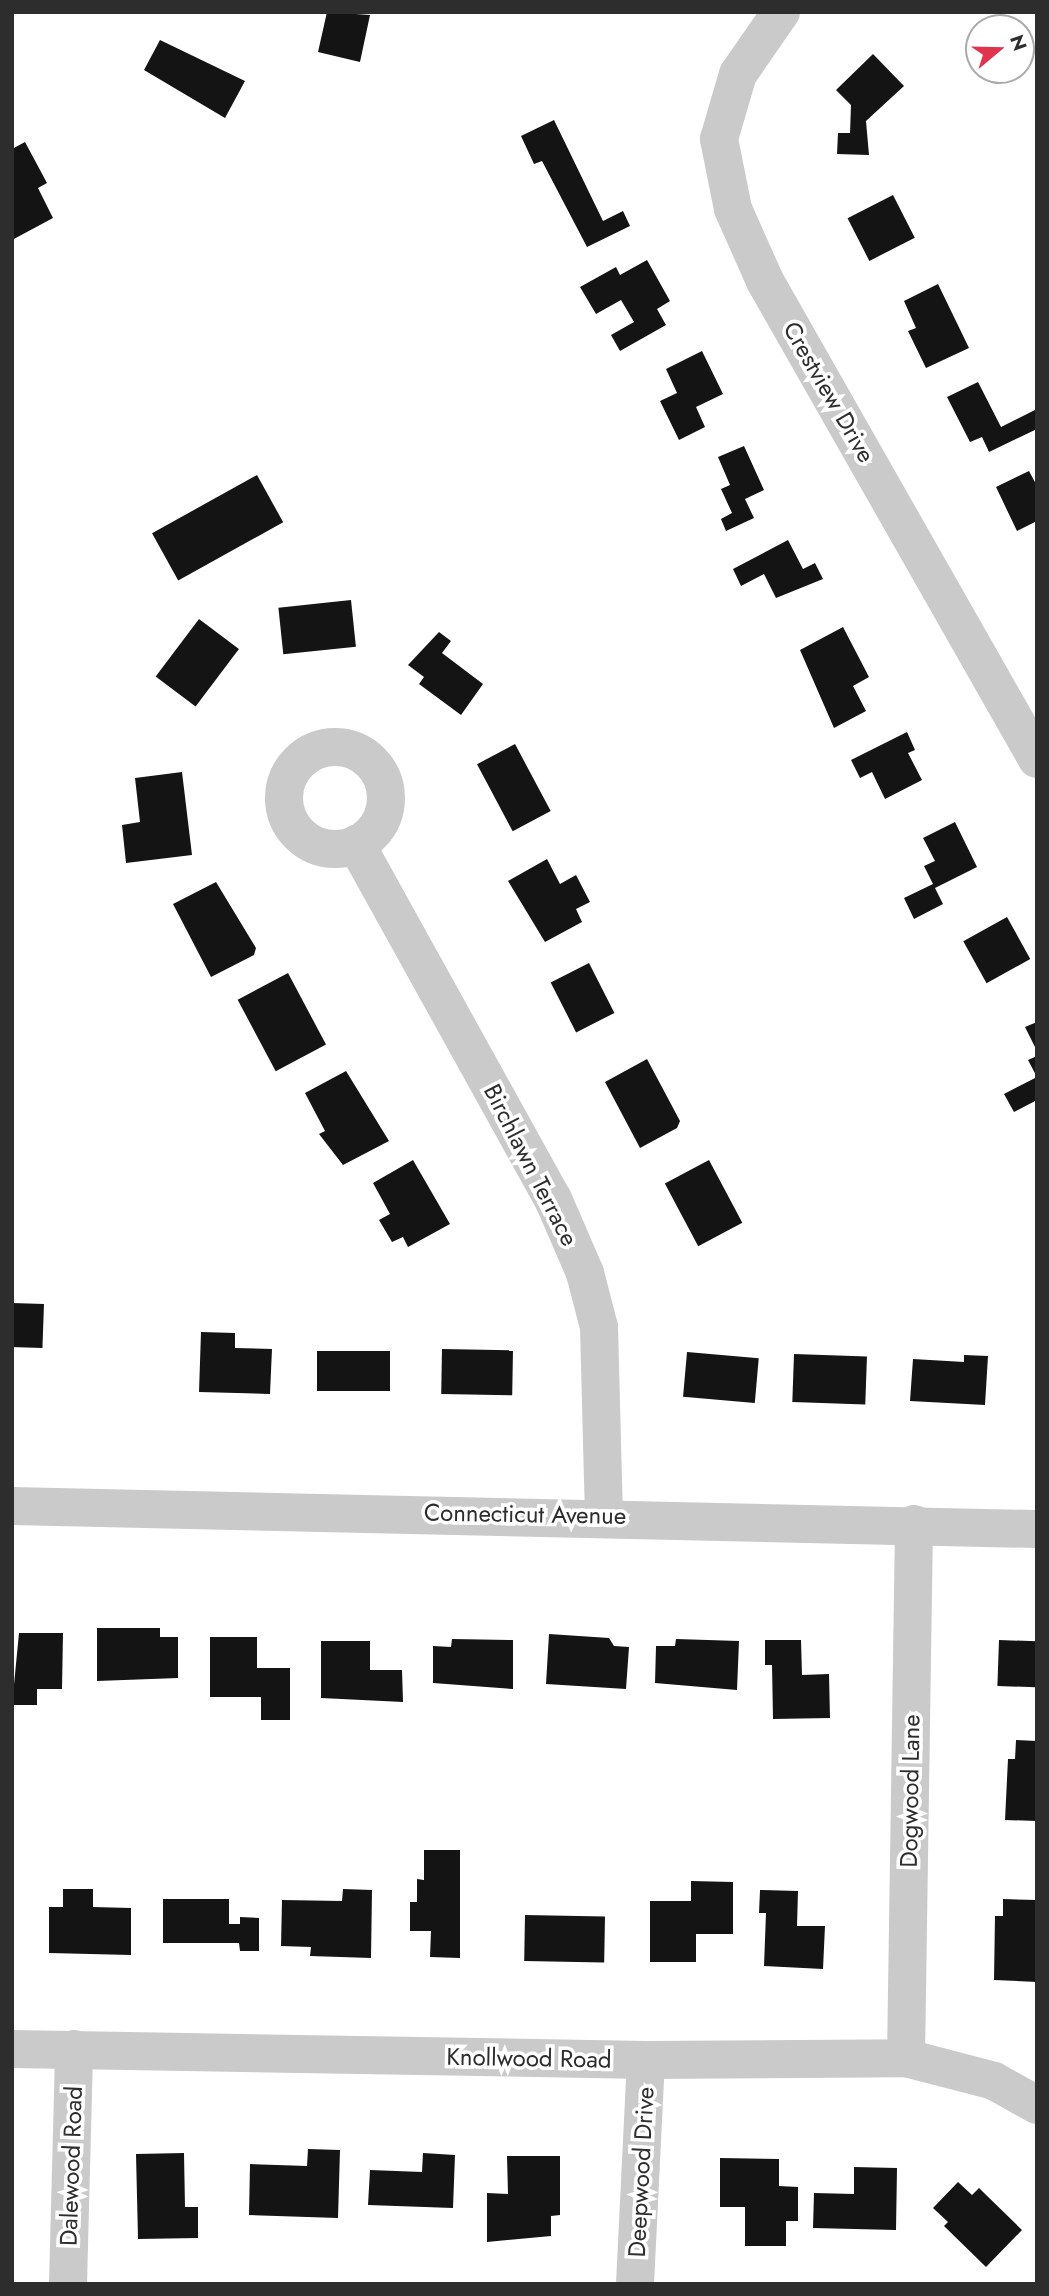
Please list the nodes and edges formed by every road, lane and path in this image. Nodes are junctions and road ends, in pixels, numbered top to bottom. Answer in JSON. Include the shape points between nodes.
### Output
{"nodes":[{"id":1,"x":781,"y":12,"type":"edge"},
{"id":2,"x":1037,"y":758,"type":"edge"},
{"id":3,"x":356,"y":845,"type":"dead end"},
{"id":4,"x":12,"y":1506,"type":"edge"},
{"id":5,"x":604,"y":1515,"type":"junction"},
{"id":6,"x":914,"y":1524,"type":"junction"},
{"id":7,"x":1037,"y":1529,"type":"edge"},
{"id":8,"x":12,"y":2049,"type":"edge"},
{"id":9,"x":74,"y":2049,"type":"junction"},
{"id":10,"x":906,"y":2057,"type":"junction"},
{"id":11,"x":646,"y":2060,"type":"junction"},
{"id":12,"x":1037,"y":2105,"type":"edge"},
{"id":13,"x":68,"y":2284,"type":"edge"},
{"id":14,"x":635,"y":2284,"type":"edge"}],
"edges":[{"from":1,"to":2,"type":"street","name":"Crestview Drive","via":[[737,74],[719,139],[733,209],[765,281]]},
{"from":3,"to":5,"type":"street","name":"Birchlawn Terrace","via":[[553,1199],[584,1273],[599,1327]]},
{"from":4,"to":5,"type":"street","name":"Connecticut Avenue"},
{"from":5,"to":6,"type":"street","name":"Connecticut Avenue"},
{"from":6,"to":7,"type":"street","name":"Connecticut Avenue"},
{"from":6,"to":10,"type":"street","name":"Dogwood Lane"},
{"from":8,"to":9,"type":"street","name":"Knollwood Road"},
{"from":9,"to":11,"type":"street","name":"Knollwood Road"},
{"from":9,"to":13,"type":"street","name":"Dalewood Road"},
{"from":10,"to":11,"type":"street","name":"Knollwood Road"},
{"from":10,"to":12,"type":"street","name":"Knollwood Road","via":[[994,2081]]},
{"from":11,"to":14,"type":"street","name":"Deepwood Drive"}]}
